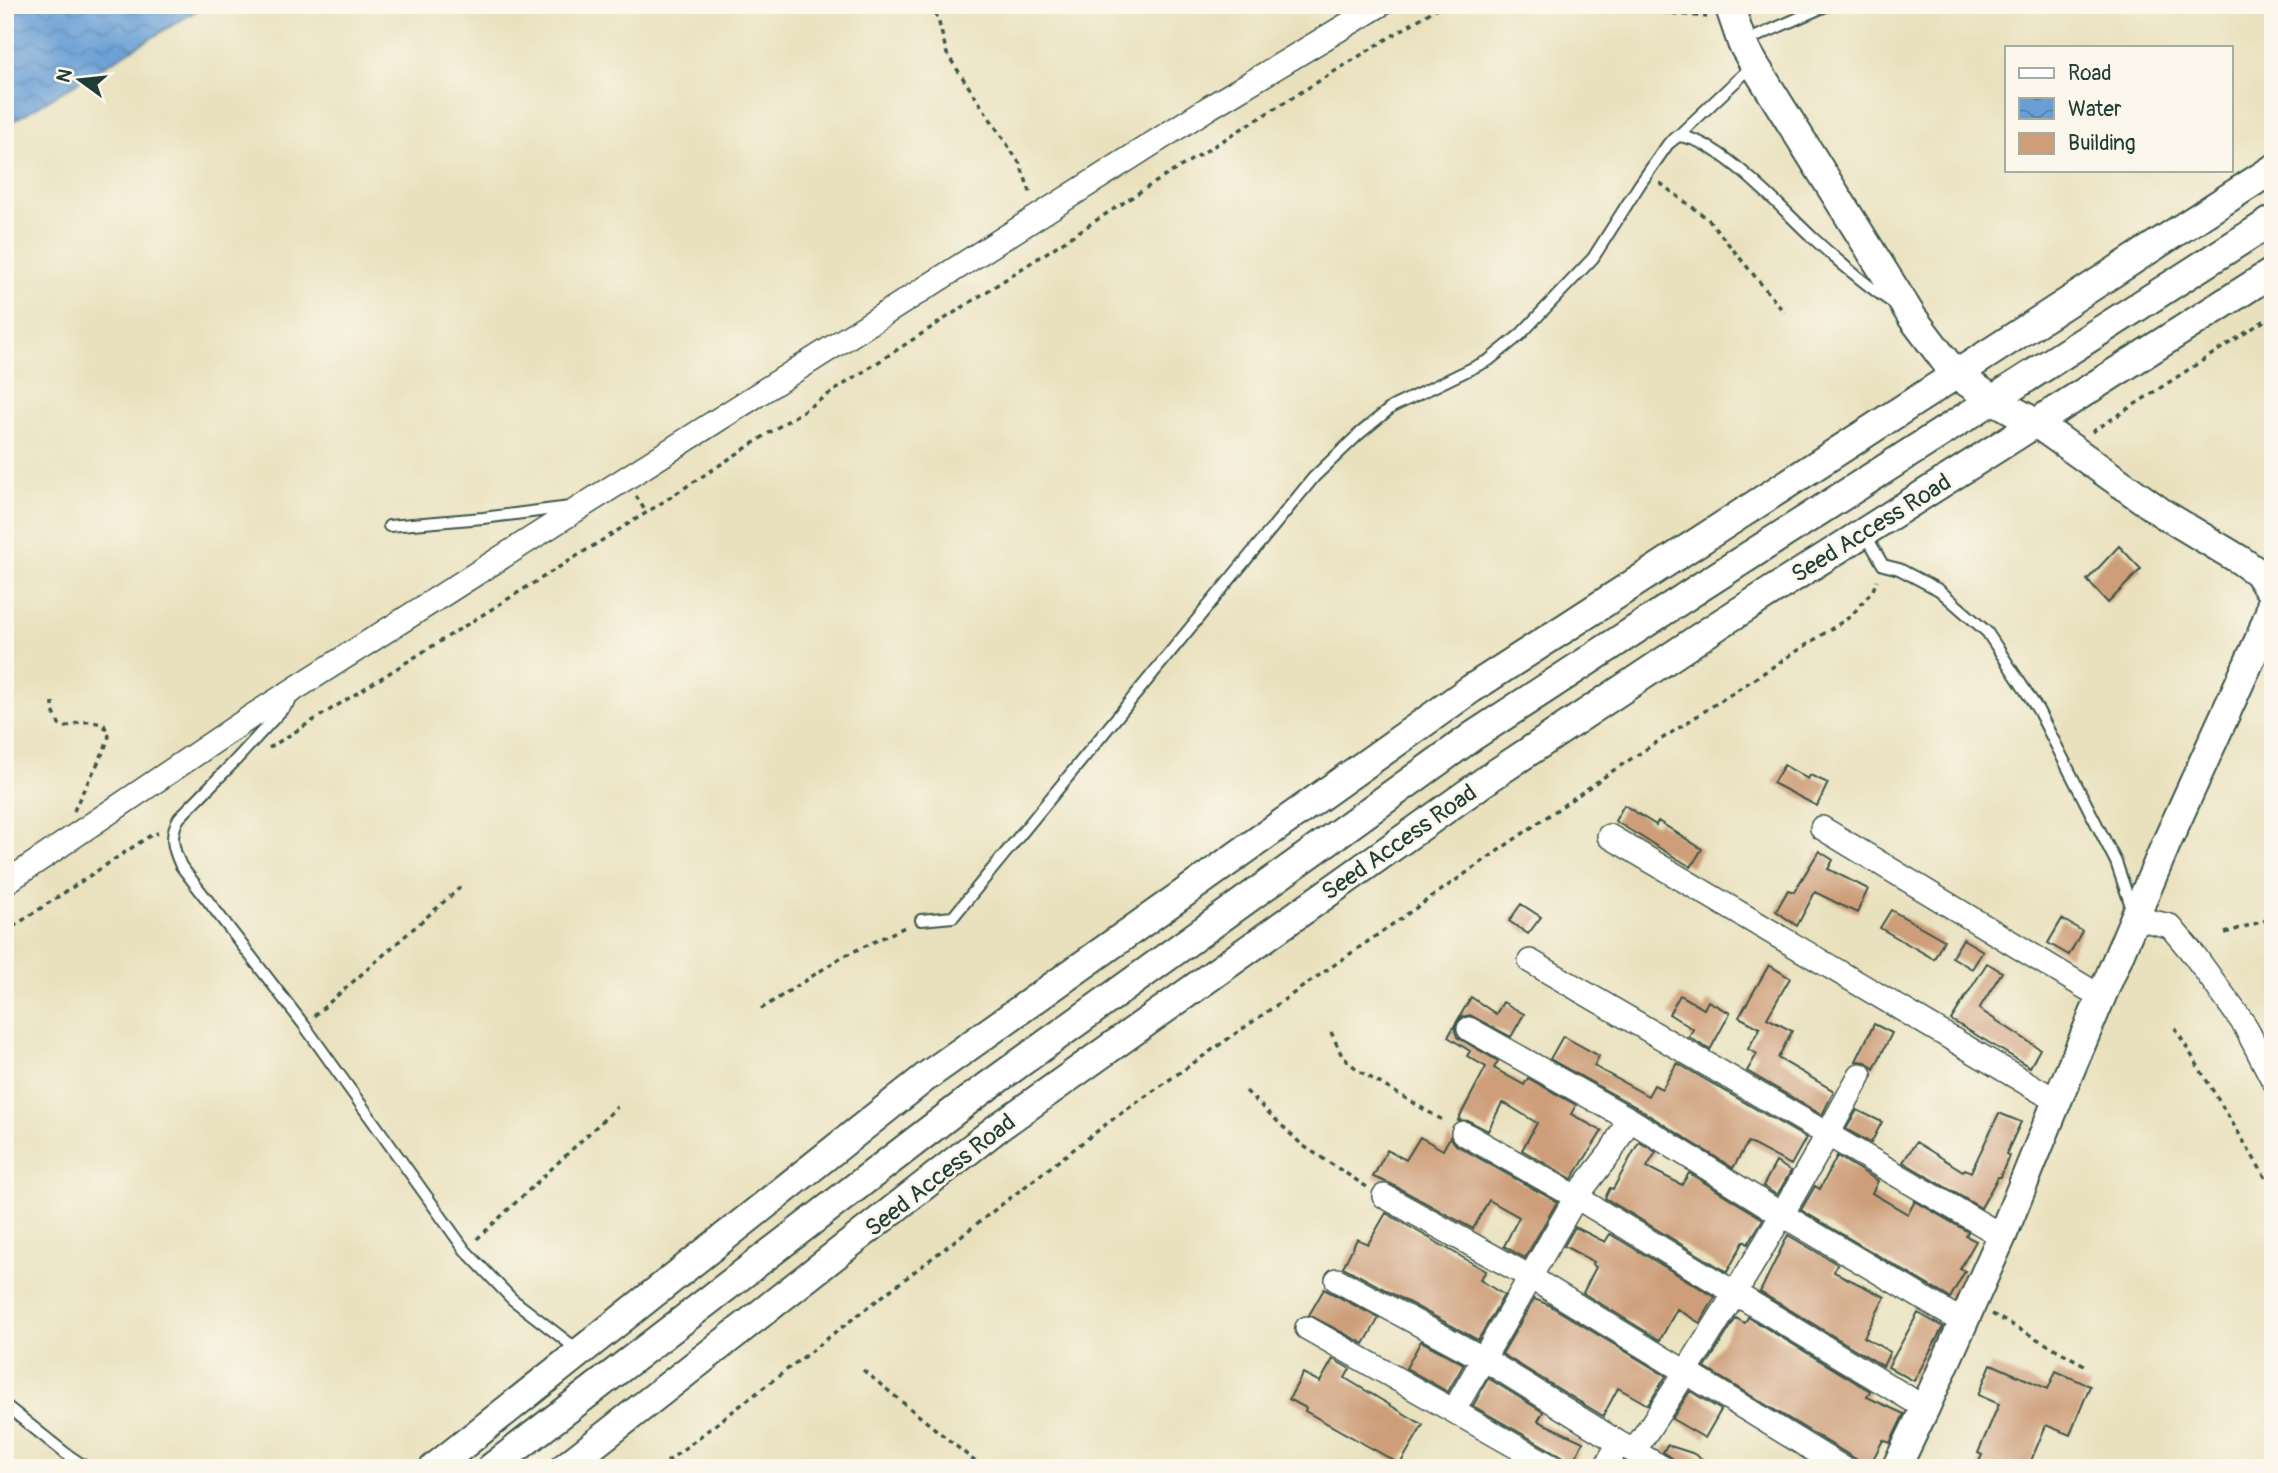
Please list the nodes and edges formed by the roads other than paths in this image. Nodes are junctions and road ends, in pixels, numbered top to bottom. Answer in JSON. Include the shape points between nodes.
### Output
{"nodes":[{"id":1,"x":1380,"y":5,"type":"edge"},
{"id":2,"x":1828,"y":5,"type":"edge"},
{"id":3,"x":1740,"y":33,"type":"edge"},
{"id":4,"x":1678,"y":136,"type":"junction"},
{"id":5,"x":2273,"y":169,"type":"edge"},
{"id":6,"x":2273,"y":220,"type":"edge"},
{"id":7,"x":2273,"y":272,"type":"edge"},
{"id":8,"x":1912,"y":317,"type":"junction"},
{"id":9,"x":1955,"y":374,"type":"junction"},
{"id":10,"x":1994,"y":401,"type":"junction"},
{"id":11,"x":2036,"y":423,"type":"junction"},
{"id":12,"x":584,"y":505,"type":"junction"},
{"id":13,"x":389,"y":526,"type":"dead end"},
{"id":14,"x":1864,"y":532,"type":"junction"},
{"id":15,"x":2273,"y":595,"type":"edge"},
{"id":16,"x":311,"y":678,"type":"junction"},
{"id":17,"x":1822,"y":828,"type":"dead end"},
{"id":18,"x":1609,"y":836,"type":"dead end"},
{"id":19,"x":5,"y":883,"type":"edge"},
{"id":20,"x":2135,"y":918,"type":"junction"},
{"id":21,"x":922,"y":920,"type":"road end"},
{"id":22,"x":1530,"y":961,"type":"dead end"},
{"id":23,"x":2101,"y":997,"type":"junction"},
{"id":24,"x":1469,"y":1030,"type":"dead end"},
{"id":25,"x":1860,"y":1075,"type":"dead end"},
{"id":26,"x":2273,"y":1080,"type":"edge"},
{"id":27,"x":2057,"y":1101,"type":"junction"},
{"id":28,"x":1629,"y":1119,"type":"junction"},
{"id":29,"x":1463,"y":1133,"type":"road end"},
{"id":30,"x":1829,"y":1133,"type":"junction"},
{"id":31,"x":1384,"y":1196,"type":"road end"},
{"id":32,"x":1576,"y":1197,"type":"junction"},
{"id":33,"x":1781,"y":1214,"type":"junction"},
{"id":34,"x":2002,"y":1236,"type":"junction"},
{"id":35,"x":1530,"y":1278,"type":"junction"},
{"id":36,"x":1337,"y":1280,"type":"dead end"},
{"id":37,"x":1735,"y":1294,"type":"junction"},
{"id":38,"x":1968,"y":1312,"type":"junction"},
{"id":39,"x":1307,"y":1328,"type":"dead end"},
{"id":40,"x":580,"y":1352,"type":"junction"},
{"id":41,"x":1484,"y":1359,"type":"junction"},
{"id":42,"x":1686,"y":1374,"type":"junction"},
{"id":43,"x":5,"y":1405,"type":"edge"},
{"id":44,"x":1925,"y":1408,"type":"junction"},
{"id":45,"x":1454,"y":1410,"type":"junction"},
{"id":46,"x":1626,"y":1447,"type":"junction"},
{"id":47,"x":87,"y":1468,"type":"edge"},
{"id":48,"x":434,"y":1468,"type":"edge"},
{"id":49,"x":491,"y":1468,"type":"edge"},
{"id":50,"x":564,"y":1468,"type":"edge"},
{"id":51,"x":1554,"y":1468,"type":"edge"},
{"id":52,"x":1605,"y":1468,"type":"edge"},
{"id":53,"x":1663,"y":1468,"type":"edge"},
{"id":54,"x":1843,"y":1468,"type":"edge"},
{"id":55,"x":1896,"y":1468,"type":"edge"}],
"edges":[{"from":1,"to":12,"type":"street","via":[[1210,107]]},
{"from":2,"to":3,"type":"lane"},
{"from":3,"to":4,"type":"lane"},
{"from":3,"to":8,"type":"street"},
{"from":4,"to":8,"type":"lane","via":[[1704,143],[1760,187],[1865,285]]},
{"from":4,"to":21,"type":"lane","via":[[1647,174],[1593,258],[1520,335],[1489,360],[1392,407],[1314,477],[953,916]]},
{"from":5,"to":9,"type":"street"},
{"from":6,"to":10,"type":"street","name":"Seed Access Road"},
{"from":7,"to":11,"type":"street","name":"Seed Access Road"},
{"from":8,"to":9,"type":"street"},
{"from":9,"to":10,"type":"street"},
{"from":9,"to":40,"type":"street","via":[[1471,689],[927,1076]]},
{"from":10,"to":11,"type":"street"},
{"from":10,"to":49,"type":"street","name":"Seed Access Road","via":[[1473,736],[970,1099]]},
{"from":11,"to":14,"type":"street","name":"Seed Access Road"},
{"from":11,"to":15,"type":"street","via":[[2162,513],[2257,572]]},
{"from":12,"to":13,"type":"lane"},
{"from":12,"to":16,"type":"street"},
{"from":14,"to":20,"type":"lane","via":[[1883,565],[1939,590],[1987,632],[2038,710],[2116,862]]},
{"from":14,"to":50,"type":"street","name":"Seed Access Road","via":[[1492,776],[996,1129]]},
{"from":15,"to":20,"type":"street","via":[[2260,638]]},
{"from":16,"to":19,"type":"street"},
{"from":16,"to":40,"type":"lane","via":[[179,818],[173,829],[175,853],[465,1250],[512,1299]]},
{"from":17,"to":23,"type":"street"},
{"from":18,"to":27,"type":"street"},
{"from":20,"to":23,"type":"street"},
{"from":20,"to":26,"type":"street","via":[[2170,926],[2245,1024]]},
{"from":22,"to":30,"type":"street"},
{"from":23,"to":27,"type":"street"},
{"from":24,"to":28,"type":"street"},
{"from":25,"to":30,"type":"street"},
{"from":27,"to":34,"type":"street"},
{"from":28,"to":32,"type":"street","via":[[1611,1152]]},
{"from":28,"to":33,"type":"street"},
{"from":29,"to":32,"type":"street"},
{"from":30,"to":33,"type":"street"},
{"from":30,"to":34,"type":"street"},
{"from":31,"to":35,"type":"street"},
{"from":32,"to":35,"type":"street"},
{"from":32,"to":37,"type":"street"},
{"from":33,"to":37,"type":"street"},
{"from":33,"to":38,"type":"street"},
{"from":34,"to":38,"type":"street"},
{"from":35,"to":41,"type":"street"},
{"from":35,"to":42,"type":"street"},
{"from":36,"to":41,"type":"street"},
{"from":37,"to":42,"type":"street"},
{"from":37,"to":44,"type":"street"},
{"from":38,"to":44,"type":"street"},
{"from":39,"to":45,"type":"street"},
{"from":40,"to":48,"type":"street"},
{"from":41,"to":45,"type":"street"},
{"from":41,"to":46,"type":"street"},
{"from":42,"to":46,"type":"street"},
{"from":42,"to":54,"type":"street"},
{"from":43,"to":47,"type":"lane"},
{"from":44,"to":55,"type":"street"},
{"from":45,"to":51,"type":"street"},
{"from":46,"to":52,"type":"street"},
{"from":46,"to":53,"type":"street"}]}
